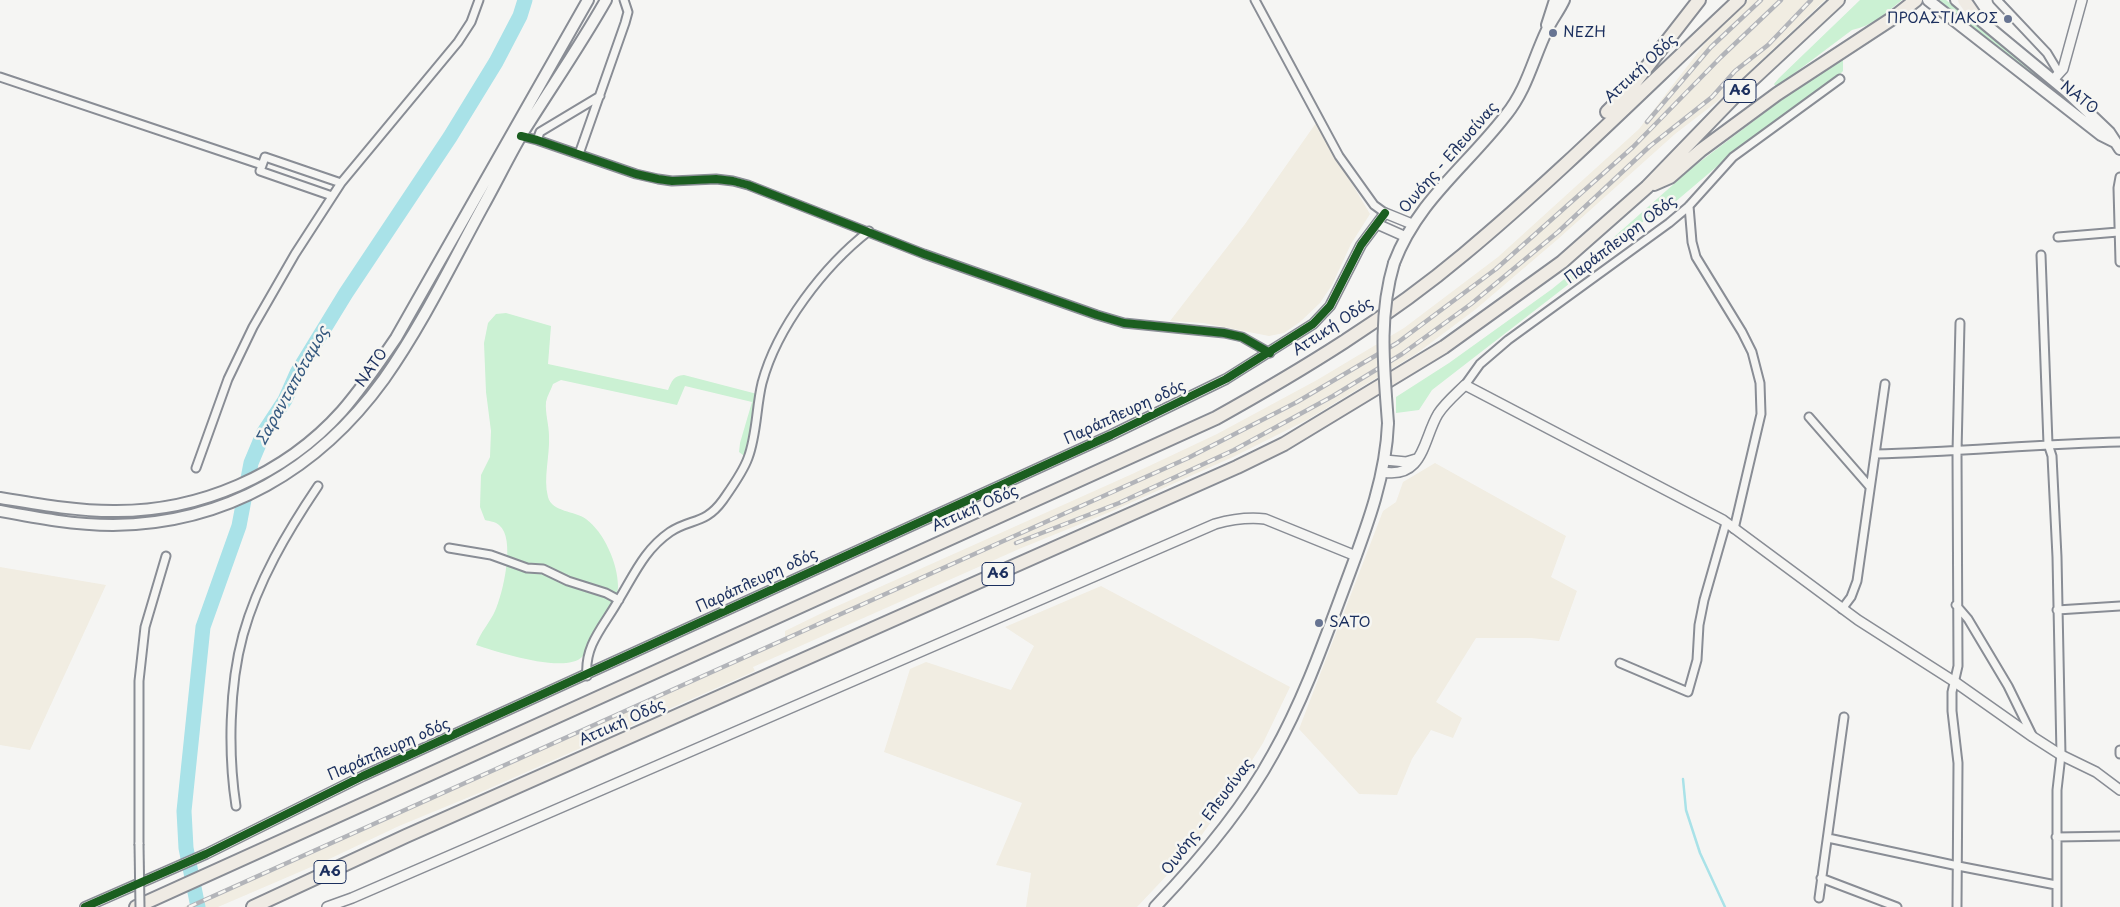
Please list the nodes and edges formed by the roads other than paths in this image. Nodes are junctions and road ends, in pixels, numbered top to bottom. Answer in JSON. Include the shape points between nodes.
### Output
{"nodes":[{"id":1,"x":479,"y":0,"type":"edge"},
{"id":2,"x":588,"y":0,"type":"edge"},
{"id":3,"x":606,"y":0,"type":"edge"},
{"id":4,"x":624,"y":0,"type":"edge"},
{"id":5,"x":1255,"y":0,"type":"edge"},
{"id":6,"x":1555,"y":0,"type":"edge"},
{"id":7,"x":1564,"y":0,"type":"edge"},
{"id":8,"x":1699,"y":0,"type":"edge"},
{"id":9,"x":1739,"y":0,"type":"edge"},
{"id":10,"x":1838,"y":0,"type":"edge"},
{"id":11,"x":1916,"y":0,"type":"edge"},
{"id":12,"x":1928,"y":0,"type":"edge"},
{"id":13,"x":1956,"y":0,"type":"edge"},
{"id":14,"x":1964,"y":0,"type":"edge"},
{"id":15,"x":1998,"y":0,"type":"edge"},
{"id":16,"x":2082,"y":0,"type":"edge"},
{"id":17,"x":1975,"y":16,"type":"junction"},
{"id":18,"x":1546,"y":31,"type":"junction"},
{"id":19,"x":2056,"y":76,"type":"junction"},
{"id":20,"x":0,"y":77,"type":"edge"},
{"id":21,"x":1840,"y":79,"type":"dead end"},
{"id":22,"x":600,"y":96,"type":"junction"},
{"id":23,"x":522,"y":136,"type":"junction"},
{"id":24,"x":537,"y":140,"type":"junction"},
{"id":25,"x":2117,"y":146,"type":"edge"},
{"id":26,"x":579,"y":154,"type":"junction"},
{"id":27,"x":261,"y":168,"type":"junction"},
{"id":28,"x":1554,"y":173,"type":"junction"},
{"id":29,"x":2120,"y":177,"type":"edge"},
{"id":30,"x":342,"y":183,"type":"junction"},
{"id":31,"x":1647,"y":187,"type":"junction"},
{"id":32,"x":332,"y":196,"type":"junction"},
{"id":33,"x":1689,"y":206,"type":"junction"},
{"id":34,"x":1385,"y":213,"type":"junction"},
{"id":35,"x":1377,"y":224,"type":"junction"},
{"id":36,"x":1412,"y":224,"type":"junction"},
{"id":37,"x":869,"y":231,"type":"junction"},
{"id":38,"x":2118,"y":232,"type":"junction"},
{"id":39,"x":1404,"y":236,"type":"junction"},
{"id":40,"x":2058,"y":237,"type":"dead end"},
{"id":41,"x":2041,"y":255,"type":"dead end"},
{"id":42,"x":2120,"y":262,"type":"edge"},
{"id":43,"x":1960,"y":323,"type":"dead end"},
{"id":44,"x":1270,"y":353,"type":"junction"},
{"id":45,"x":1885,"y":384,"type":"dead end"},
{"id":46,"x":1465,"y":385,"type":"junction"},
{"id":47,"x":1809,"y":417,"type":"dead end"},
{"id":48,"x":2120,"y":442,"type":"edge"},
{"id":49,"x":2048,"y":444,"type":"junction"},
{"id":50,"x":1957,"y":452,"type":"junction"},
{"id":51,"x":1874,"y":454,"type":"junction"},
{"id":52,"x":1419,"y":457,"type":"junction"},
{"id":53,"x":1385,"y":460,"type":"junction"},
{"id":54,"x":196,"y":468,"type":"dead end"},
{"id":55,"x":1383,"y":472,"type":"junction"},
{"id":56,"x":318,"y":486,"type":"dead end"},
{"id":57,"x":1870,"y":487,"type":"junction"},
{"id":58,"x":0,"y":498,"type":"edge"},
{"id":59,"x":0,"y":511,"type":"edge"},
{"id":60,"x":1726,"y":523,"type":"junction"},
{"id":61,"x":1734,"y":529,"type":"junction"},
{"id":62,"x":449,"y":548,"type":"dead end"},
{"id":63,"x":166,"y":556,"type":"dead end"},
{"id":64,"x":1356,"y":556,"type":"junction"},
{"id":65,"x":619,"y":600,"type":"junction"},
{"id":66,"x":1956,"y":605,"type":"junction"},
{"id":67,"x":2120,"y":606,"type":"edge"},
{"id":68,"x":1842,"y":609,"type":"junction"},
{"id":69,"x":2057,"y":610,"type":"junction"},
{"id":70,"x":1620,"y":663,"type":"dead end"},
{"id":71,"x":587,"y":676,"type":"junction"},
{"id":72,"x":1955,"y":682,"type":"junction"},
{"id":73,"x":1844,"y":717,"type":"dead end"},
{"id":74,"x":2033,"y":737,"type":"junction"},
{"id":75,"x":2120,"y":750,"type":"edge"},
{"id":76,"x":2120,"y":754,"type":"edge"},
{"id":77,"x":2060,"y":755,"type":"junction"},
{"id":78,"x":2120,"y":790,"type":"edge"},
{"id":79,"x":236,"y":806,"type":"dead end"},
{"id":80,"x":2120,"y":836,"type":"edge"},
{"id":81,"x":2056,"y":837,"type":"junction"},
{"id":82,"x":1828,"y":838,"type":"junction"},
{"id":83,"x":1958,"y":866,"type":"junction"},
{"id":84,"x":1821,"y":878,"type":"junction"},
{"id":85,"x":2056,"y":885,"type":"junction"},
{"id":86,"x":1819,"y":898,"type":"dead end"},
{"id":87,"x":85,"y":907,"type":"edge"},
{"id":88,"x":136,"y":907,"type":"edge"},
{"id":89,"x":140,"y":907,"type":"edge"},
{"id":90,"x":253,"y":907,"type":"edge"},
{"id":91,"x":327,"y":907,"type":"edge"},
{"id":92,"x":1155,"y":907,"type":"edge"},
{"id":93,"x":1897,"y":907,"type":"edge"},
{"id":94,"x":1957,"y":907,"type":"edge"},
{"id":95,"x":2057,"y":907,"type":"edge"}],
"edges":[{"from":1,"to":30,"type":"street","via":[[471,22],[458,42]]},
{"from":2,"to":58,"type":"main road","name":"ΝΑΤΟ","via":[[396,338],[341,412],[301,450],[230,489],[201,499],[146,509],[112,511]]},
{"from":3,"to":23,"type":"main road","name":"ΝΑΤΟ"},
{"from":4,"to":22,"type":"street","via":[[628,12]]},
{"from":5,"to":34,"type":"street","via":[[1339,156],[1374,205]]},
{"from":6,"to":18,"type":"main road","name":"Οινόης - Ελευσίνας"},
{"from":7,"to":18,"type":"main road","name":"Οινόης - Ελευσίνας"},
{"from":8,"to":28,"type":"highway","via":[[1629,90],[1591,128]]},
{"from":9,"to":28,"type":"highway","name":"Αττική Οδός"},
{"from":10,"to":31,"type":"highway","name":"Αττική Οδός","number":"Α6","via":[[1738,93]]},
{"from":11,"to":31,"type":"highway","via":[[1777,94],[1670,177]]},
{"from":12,"to":25,"type":"main road","name":"ΝΑΤΟ"},
{"from":13,"to":17,"type":"main road","name":"ΝΑΤΟ"},
{"from":14,"to":17,"type":"highway"},
{"from":15,"to":19,"type":"street","via":[[2047,53]]},
{"from":16,"to":19,"type":"street","via":[[2066,59]]},
{"from":17,"to":19,"type":"main road","name":"ΝΑΤΟ"},
{"from":18,"to":36,"type":"main road","name":"Οινόης - Ελευσίνας","via":[[1517,101]]},
{"from":19,"to":25,"type":"main road","name":"ΝΑΤΟ","via":[[2109,132]]},
{"from":20,"to":27,"type":"street"},
{"from":21,"to":33,"type":"street","name":"Παράπλευρη Οδός","via":[[1734,158]]},
{"from":22,"to":24,"type":"street","via":[[540,132]]},
{"from":22,"to":26,"type":"street"},
{"from":23,"to":24,"type":"street"},
{"from":23,"to":59,"type":"main road","name":"ΝΑΤΟ","via":[[409,341],[353,418],[310,459],[236,500],[174,519],[112,525],[55,521]]},
{"from":24,"to":26,"type":"street"},
{"from":26,"to":37,"type":"street","via":[[658,179],[733,181]]},
{"from":27,"to":30,"type":"street","via":[[265,157]]},
{"from":27,"to":32,"type":"street"},
{"from":28,"to":88,"type":"highway","name":"Αττική Οδός","via":[[1464,254],[1415,292],[1352,337],[1216,418]]},
{"from":29,"to":38,"type":"street"},
{"from":30,"to":32,"type":"street"},
{"from":31,"to":90,"type":"highway","name":"Αττική Οδός","number":"Α6","via":[[1562,262],[1444,347],[1284,444],[1237,468],[406,836]]},
{"from":32,"to":54,"type":"street","via":[[253,327],[228,380]]},
{"from":33,"to":46,"type":"street","name":"Παράπλευρη Οδός","via":[[1508,340],[1480,364]]},
{"from":33,"to":61,"type":"street","via":[[1696,257],[1742,332],[1752,352],[1760,382],[1761,414]]},
{"from":34,"to":35,"type":"street","name":"Παράπλευρη οδός"},
{"from":34,"to":36,"type":"street"},
{"from":35,"to":39,"type":"street"},
{"from":35,"to":44,"type":"street","name":"Παράπλευρη οδός","via":[[1361,245],[1326,311],[1313,324]]},
{"from":36,"to":39,"type":"main road","name":"Οινόης - Ελευσίνας"},
{"from":37,"to":44,"type":"street","via":[[924,254],[1124,323],[1242,337]]},
{"from":37,"to":65,"type":"street","via":[[828,268],[784,334],[763,381],[748,458],[722,502],[706,518],[671,532],[649,551]]},
{"from":38,"to":40,"type":"street"},
{"from":38,"to":42,"type":"street"},
{"from":39,"to":53,"type":"main road","name":"Οινόης - Ελευσίνας","bridge":true,"via":[[1385,299],[1383,321],[1388,423]]},
{"from":41,"to":49,"type":"street"},
{"from":43,"to":50,"type":"street"},
{"from":44,"to":71,"type":"street","name":"Παράπλευρη οδός","via":[[1226,379],[1128,427]]},
{"from":45,"to":51,"type":"street"},
{"from":46,"to":52,"type":"street","via":[[1438,414]]},
{"from":46,"to":60,"type":"street"},
{"from":47,"to":57,"type":"street"},
{"from":48,"to":49,"type":"street"},
{"from":49,"to":50,"type":"street"},
{"from":49,"to":69,"type":"street","via":[[2052,456]]},
{"from":50,"to":51,"type":"street"},
{"from":50,"to":66,"type":"street"},
{"from":51,"to":57,"type":"street"},
{"from":52,"to":53,"type":"street","via":[[1406,462]]},
{"from":52,"to":55,"type":"street","via":[[1405,471]]},
{"from":53,"to":55,"type":"main road","name":"Οινόης - Ελευσίνας"},
{"from":55,"to":64,"type":"main road","name":"Οινόης - Ελευσίνας"},
{"from":56,"to":79,"type":"street","via":[[274,558],[243,636],[231,732]]},
{"from":57,"to":68,"type":"street","via":[[1857,581]]},
{"from":60,"to":61,"type":"street"},
{"from":60,"to":70,"type":"street","via":[[1704,600],[1697,660],[1688,692]]},
{"from":61,"to":68,"type":"street"},
{"from":62,"to":65,"type":"street","via":[[491,555],[527,568],[543,569]]},
{"from":63,"to":89,"type":"street","bridge":true,"via":[[145,627],[139,682]]},
{"from":64,"to":91,"type":"street","via":[[1265,519],[1251,517],[1216,524]]},
{"from":64,"to":92,"type":"main road","name":"Οινόης - Ελευσίνας","via":[[1309,678],[1272,757],[1207,848]]},
{"from":65,"to":71,"type":"street","via":[[594,638],[586,665]]},
{"from":66,"to":72,"type":"street","via":[[1958,666]]},
{"from":66,"to":74,"type":"street","via":[[1968,619],[2008,686]]},
{"from":67,"to":69,"type":"street"},
{"from":68,"to":72,"type":"street"},
{"from":69,"to":77,"type":"street"},
{"from":71,"to":87,"type":"street","name":"Παράπλευρη οδός","via":[[363,776],[206,854]]},
{"from":72,"to":74,"type":"street"},
{"from":72,"to":83,"type":"street","via":[[1952,711],[1958,763]]},
{"from":73,"to":82,"type":"street"},
{"from":74,"to":77,"type":"street"},
{"from":75,"to":76,"type":"street"},
{"from":77,"to":78,"type":"street","via":[[2096,772]]},
{"from":77,"to":81,"type":"street"},
{"from":80,"to":81,"type":"street"},
{"from":81,"to":85,"type":"street"},
{"from":82,"to":83,"type":"street"},
{"from":82,"to":84,"type":"street"},
{"from":83,"to":85,"type":"street"},
{"from":83,"to":94,"type":"street"},
{"from":84,"to":86,"type":"street"},
{"from":84,"to":93,"type":"street"},
{"from":85,"to":95,"type":"street"}]}
